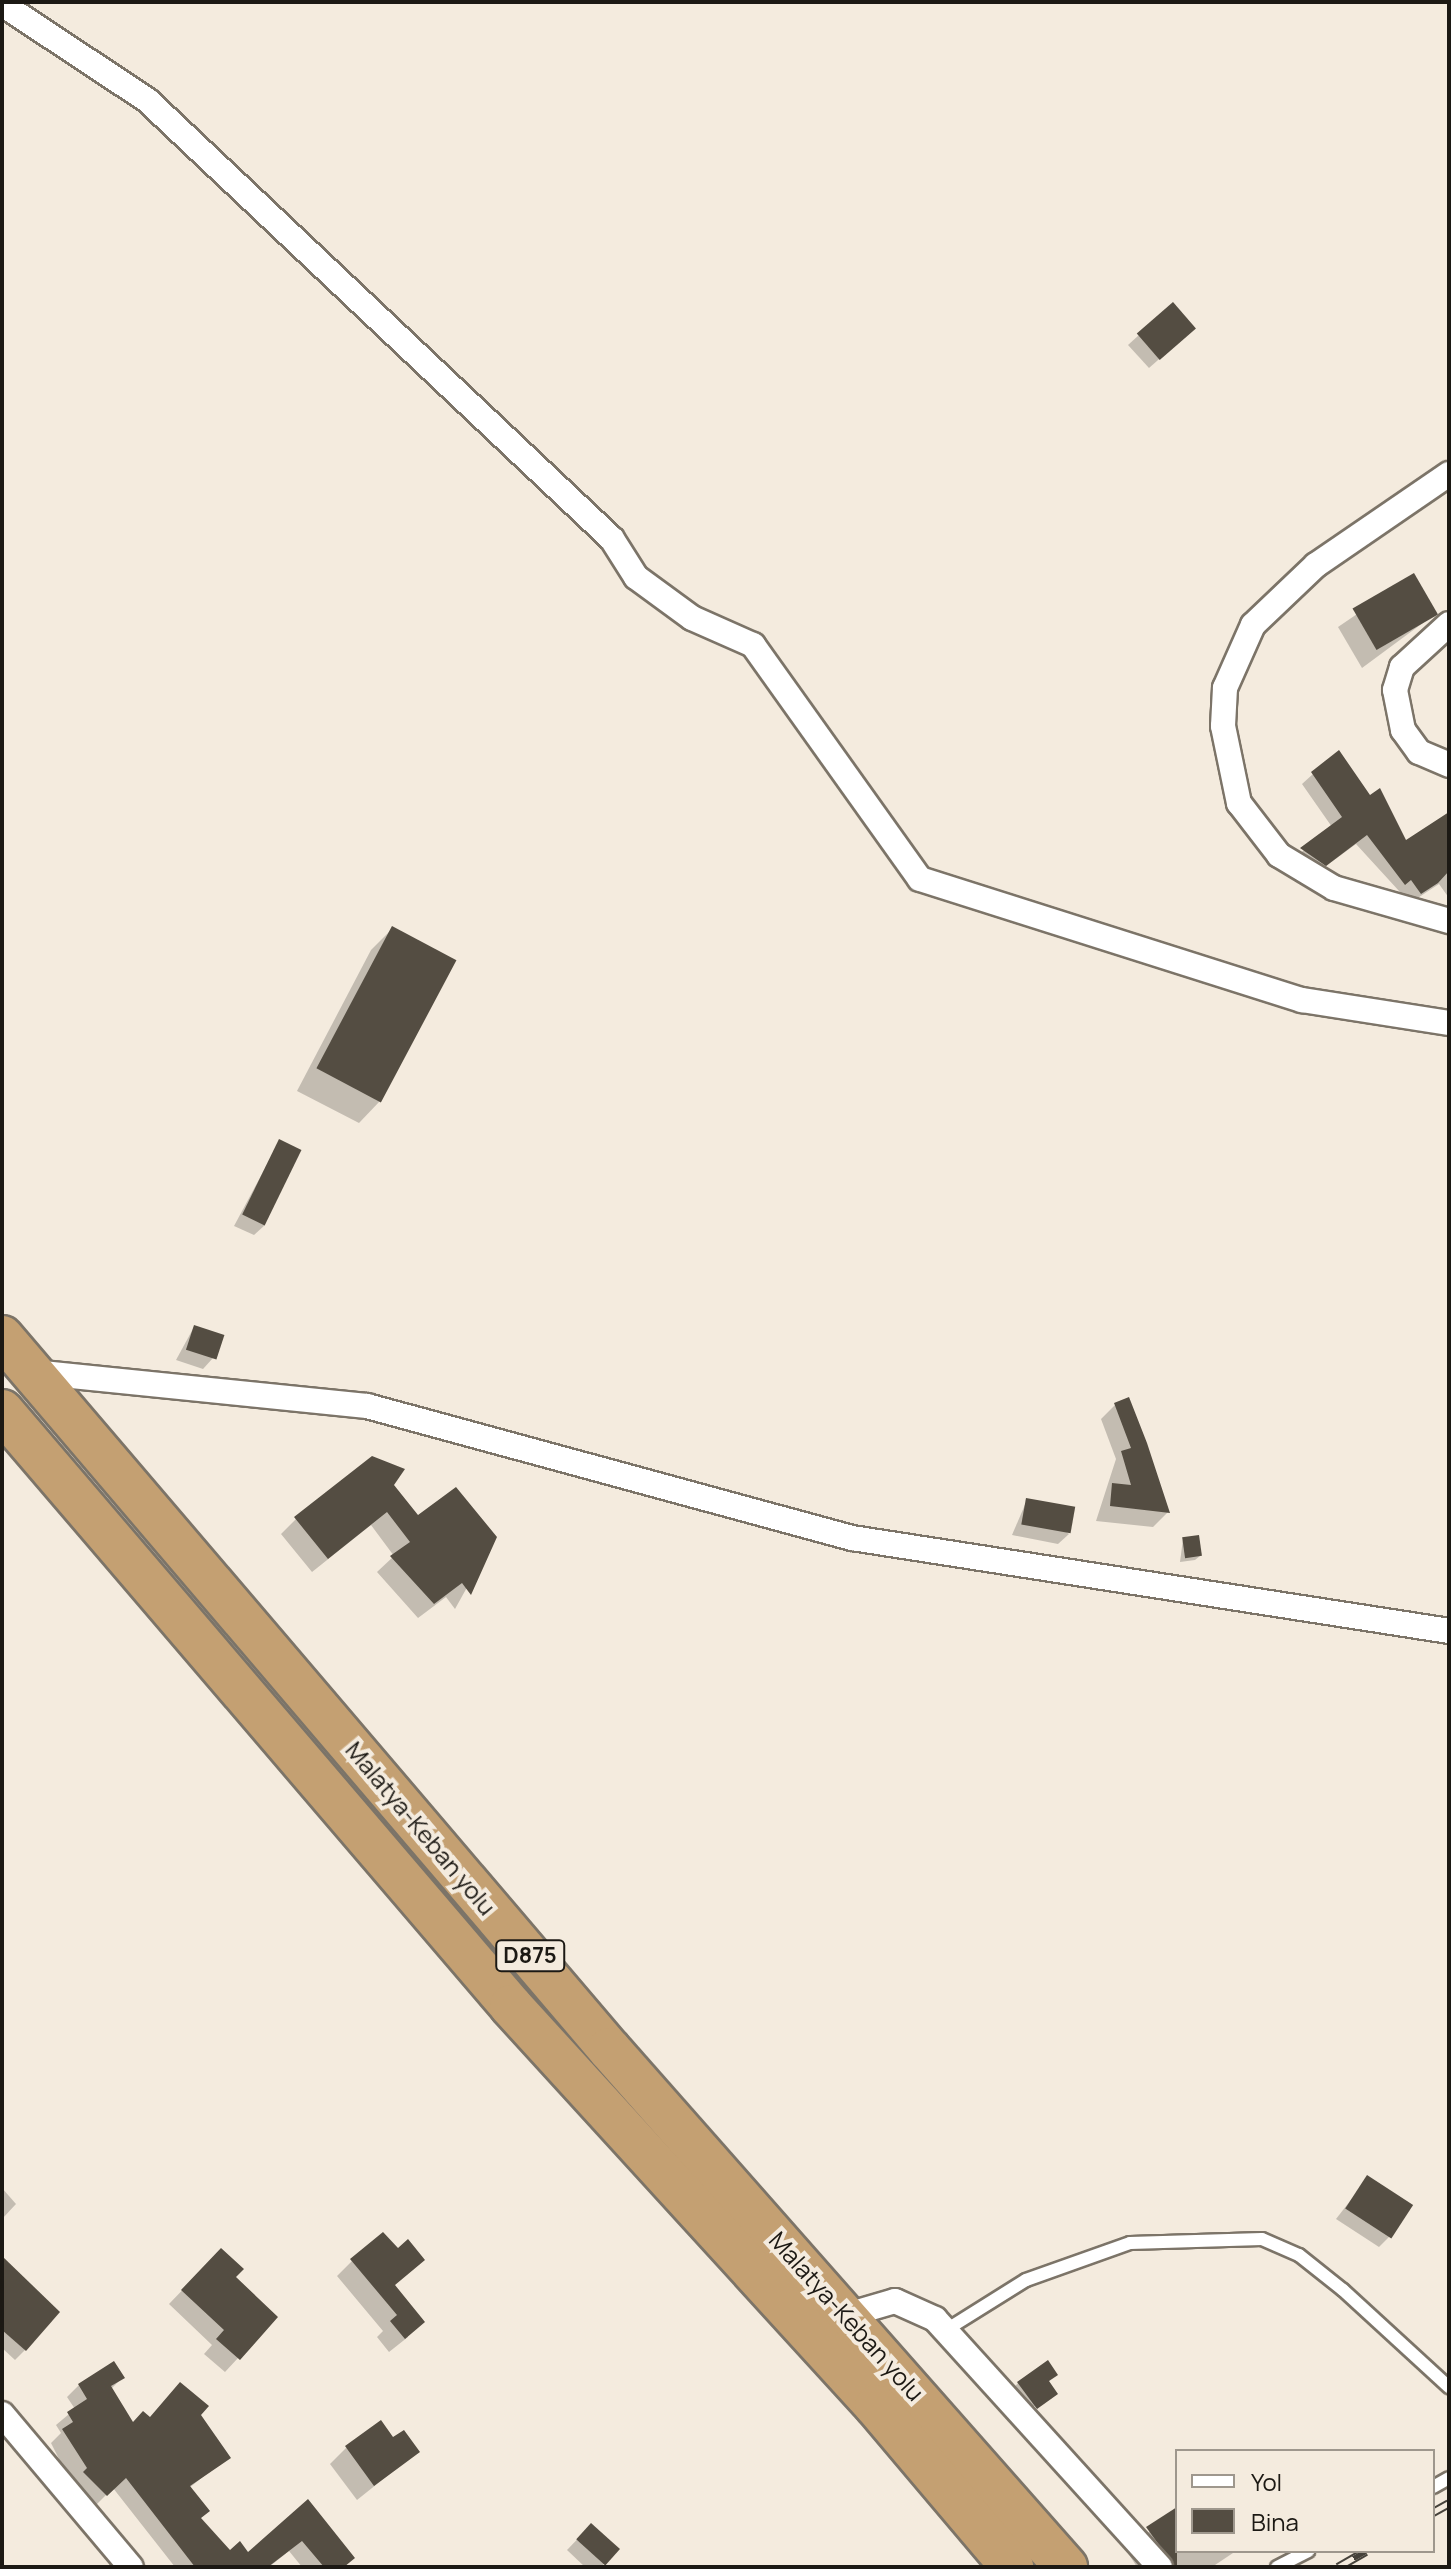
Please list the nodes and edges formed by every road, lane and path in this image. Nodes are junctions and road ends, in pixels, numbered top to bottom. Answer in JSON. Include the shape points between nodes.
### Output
{"nodes":[{"id":1,"x":2,"y":4,"type":"edge"},
{"id":2,"x":1449,"y":474,"type":"edge"},
{"id":3,"x":1449,"y":624,"type":"edge"},
{"id":4,"x":1449,"y":765,"type":"edge"},
{"id":5,"x":1449,"y":921,"type":"edge"},
{"id":6,"x":1449,"y":1023,"type":"edge"},
{"id":7,"x":2,"y":1337,"type":"edge"},
{"id":8,"x":32,"y":1372,"type":"junction"},
{"id":9,"x":2,"y":1411,"type":"edge"},
{"id":10,"x":1449,"y":1631,"type":"edge"},
{"id":11,"x":847,"y":2315,"type":"junction"},
{"id":12,"x":946,"y":2330,"type":"junction"},
{"id":13,"x":1449,"y":2387,"type":"edge"},
{"id":14,"x":2,"y":2414,"type":"edge"},
{"id":15,"x":1304,"y":2553,"type":"edge"},
{"id":16,"x":131,"y":2567,"type":"edge"},
{"id":17,"x":1012,"y":2567,"type":"edge"},
{"id":18,"x":1066,"y":2567,"type":"edge"},
{"id":19,"x":1160,"y":2567,"type":"edge"},
{"id":20,"x":1277,"y":2567,"type":"edge"}],
"edges":[{"from":1,"to":6,"type":"street","via":[[147,100],[612,539],[636,577],[692,618],[753,645],[920,879],[1302,1000]]},
{"from":2,"to":5,"type":"street","via":[[1316,565],[1253,625],[1225,688],[1223,726],[1239,803],[1279,855],[1334,888]]},
{"from":3,"to":4,"type":"street","via":[[1402,667],[1395,690],[1403,730],[1419,752]]},
{"from":7,"to":8,"type":"highway","name":"Malatya-Keban yolu","number":"D875"},
{"from":8,"to":10,"type":"street","via":[[367,1406],[852,1538]]},
{"from":8,"to":11,"type":"highway","name":"Malatya-Keban yolu","number":"D875","via":[[609,2049]]},
{"from":9,"to":17,"type":"highway","name":"Malatya-Keban yolu","number":"D875","via":[[511,2006],[876,2406]]},
{"from":11,"to":12,"type":"street","via":[[895,2301],[916,2306]]},
{"from":11,"to":18,"type":"highway","name":"Malatya-Keban yolu","number":"D875"},
{"from":12,"to":13,"type":"lane","via":[[1026,2280],[1130,2243],[1182,2236],[1262,2239],[1299,2255]]},
{"from":12,"to":19,"type":"street"},
{"from":14,"to":16,"type":"street"},
{"from":15,"to":20,"type":"lane"}]}
